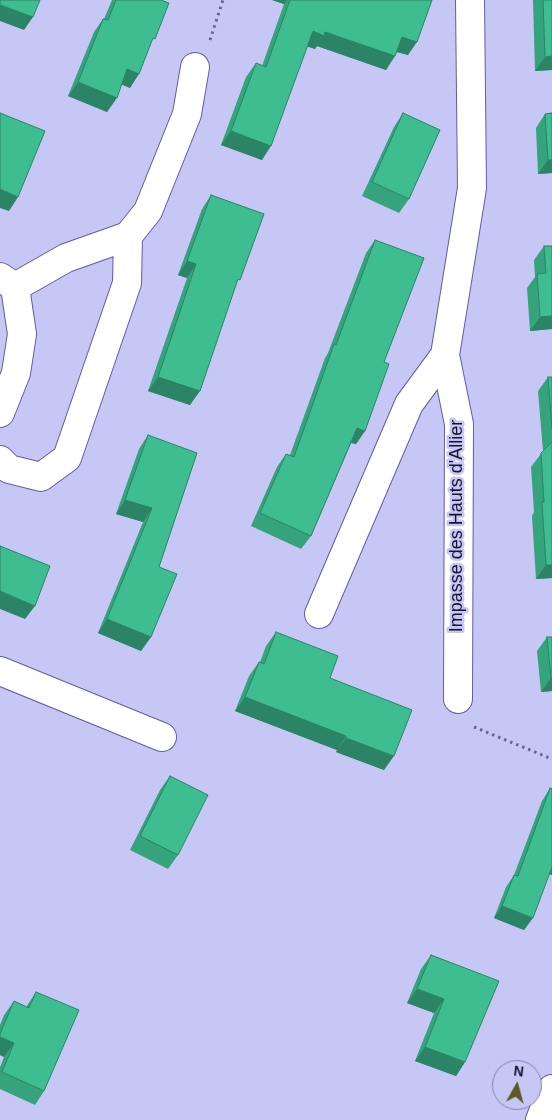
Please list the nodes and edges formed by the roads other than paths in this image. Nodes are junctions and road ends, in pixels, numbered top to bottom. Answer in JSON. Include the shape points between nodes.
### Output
{"nodes":[{"id":1,"x":470,"y":0,"type":"edge"},
{"id":2,"x":195,"y":67,"type":"road end"},
{"id":3,"x":128,"y":236,"type":"junction"},
{"id":4,"x":7,"y":282,"type":"edge"},
{"id":5,"x":444,"y":355,"type":"junction"},
{"id":6,"x":0,"y":413,"type":"edge"},
{"id":7,"x":0,"y":460,"type":"edge"},
{"id":8,"x":319,"y":614,"type":"dead end"},
{"id":9,"x":0,"y":671,"type":"edge"},
{"id":10,"x":458,"y":699,"type":"road end"},
{"id":11,"x":162,"y":737,"type":"dead end"},
{"id":12,"x":552,"y":1089,"type":"edge"},
{"id":13,"x":540,"y":1120,"type":"edge"}],
"edges":[{"from":1,"to":5,"type":"street","name":"Impasse des Hauts d'Allier","via":[[472,188]]},
{"from":2,"to":3,"type":"street","via":[[187,114],[148,211]]},
{"from":3,"to":4,"type":"street"},
{"from":3,"to":7,"type":"street","via":[[127,283],[67,458],[41,477],[9,469]]},
{"from":4,"to":6,"type":"street","via":[[22,334],[16,373]]},
{"from":5,"to":8,"type":"street","name":"Impasse des Hauts d'Allier","via":[[409,404]]},
{"from":5,"to":10,"type":"street","name":"Impasse des Hauts d'Allier","via":[[459,424]]},
{"from":9,"to":11,"type":"street"},
{"from":12,"to":13,"type":"street"}]}
